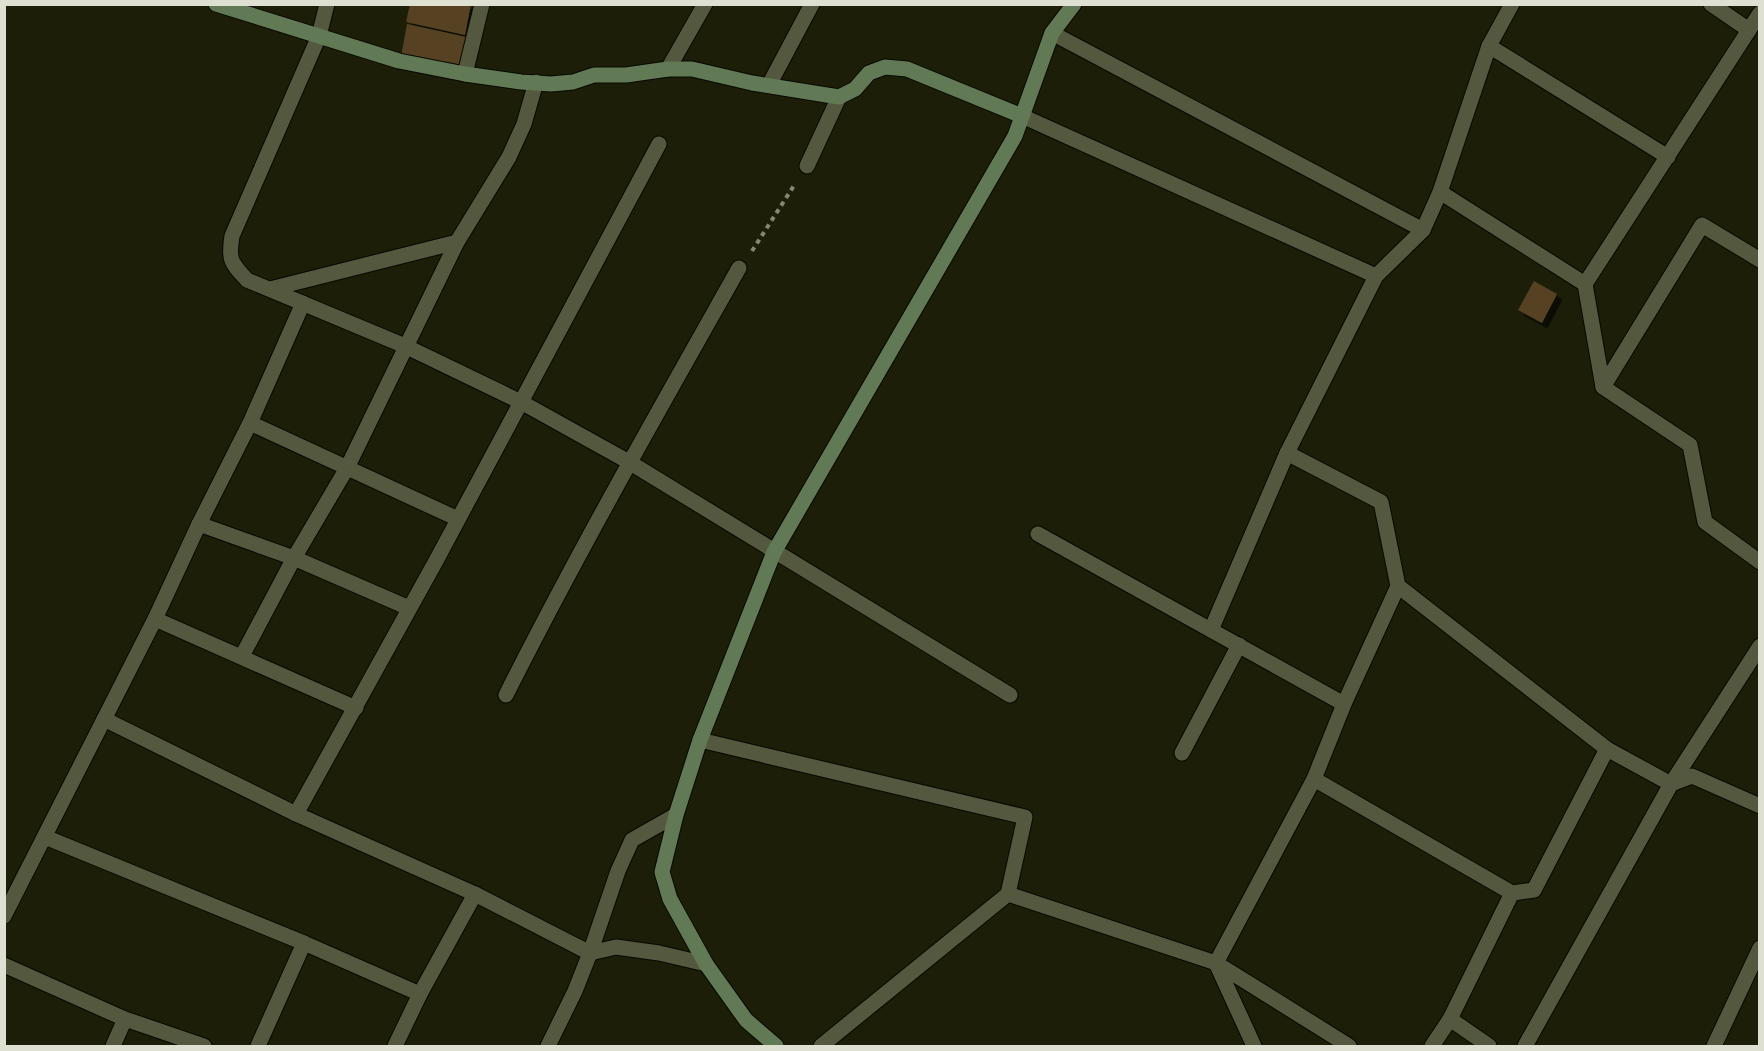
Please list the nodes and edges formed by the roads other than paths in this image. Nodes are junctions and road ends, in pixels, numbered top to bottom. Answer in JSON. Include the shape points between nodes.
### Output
{"nodes":[{"id":1,"x":216,"y":4,"type":"edge"},
{"id":2,"x":327,"y":4,"type":"edge"},
{"id":3,"x":482,"y":4,"type":"edge"},
{"id":4,"x":705,"y":4,"type":"edge"},
{"id":5,"x":812,"y":4,"type":"edge"},
{"id":6,"x":1074,"y":4,"type":"edge"},
{"id":7,"x":1512,"y":4,"type":"edge"},
{"id":8,"x":1712,"y":4,"type":"edge"},
{"id":9,"x":1760,"y":13,"type":"edge"},
{"id":10,"x":1749,"y":30,"type":"junction"},
{"id":11,"x":1052,"y":33,"type":"junction"},
{"id":12,"x":319,"y":36,"type":"junction"},
{"id":13,"x":1489,"y":46,"type":"junction"},
{"id":14,"x":668,"y":69,"type":"junction"},
{"id":15,"x":465,"y":74,"type":"junction"},
{"id":16,"x":536,"y":82,"type":"junction"},
{"id":17,"x":769,"y":85,"type":"junction"},
{"id":18,"x":839,"y":97,"type":"junction"},
{"id":19,"x":1022,"y":116,"type":"junction"},
{"id":20,"x":659,"y":144,"type":"dead end"},
{"id":21,"x":1668,"y":157,"type":"junction"},
{"id":22,"x":807,"y":166,"type":"road end"},
{"id":23,"x":1440,"y":192,"type":"junction"},
{"id":24,"x":1423,"y":230,"type":"junction"},
{"id":25,"x":457,"y":242,"type":"junction"},
{"id":26,"x":1760,"y":260,"type":"edge"},
{"id":27,"x":739,"y":268,"type":"dead end"},
{"id":28,"x":1376,"y":276,"type":"junction"},
{"id":29,"x":1585,"y":284,"type":"junction"},
{"id":30,"x":270,"y":289,"type":"junction"},
{"id":31,"x":303,"y":303,"type":"junction"},
{"id":32,"x":405,"y":346,"type":"junction"},
{"id":33,"x":1603,"y":387,"type":"junction"},
{"id":34,"x":521,"y":402,"type":"junction"},
{"id":35,"x":250,"y":423,"type":"junction"},
{"id":36,"x":1287,"y":453,"type":"junction"},
{"id":37,"x":629,"y":462,"type":"junction"},
{"id":38,"x":347,"y":468,"type":"junction"},
{"id":39,"x":458,"y":519,"type":"junction"},
{"id":40,"x":199,"y":524,"type":"junction"},
{"id":41,"x":1038,"y":534,"type":"dead end"},
{"id":42,"x":774,"y":552,"type":"junction"},
{"id":43,"x":294,"y":558,"type":"junction"},
{"id":44,"x":1760,"y":562,"type":"edge"},
{"id":45,"x":1398,"y":586,"type":"junction"},
{"id":46,"x":409,"y":608,"type":"junction"},
{"id":47,"x":155,"y":620,"type":"junction"},
{"id":48,"x":1211,"y":630,"type":"junction"},
{"id":49,"x":1239,"y":645,"type":"junction"},
{"id":50,"x":1760,"y":646,"type":"edge"},
{"id":51,"x":242,"y":657,"type":"junction"},
{"id":52,"x":506,"y":695,"type":"dead end"},
{"id":53,"x":1010,"y":695,"type":"dead end"},
{"id":54,"x":1344,"y":704,"type":"junction"},
{"id":55,"x":356,"y":708,"type":"junction"},
{"id":56,"x":104,"y":719,"type":"junction"},
{"id":57,"x":700,"y":740,"type":"junction"},
{"id":58,"x":1607,"y":749,"type":"junction"},
{"id":59,"x":1182,"y":753,"type":"dead end"},
{"id":60,"x":1314,"y":779,"type":"junction"},
{"id":61,"x":1671,"y":784,"type":"junction"},
{"id":62,"x":1760,"y":806,"type":"edge"},
{"id":63,"x":296,"y":814,"type":"junction"},
{"id":64,"x":676,"y":815,"type":"junction"},
{"id":65,"x":45,"y":837,"type":"junction"},
{"id":66,"x":1512,"y":893,"type":"junction"},
{"id":67,"x":475,"y":894,"type":"junction"},
{"id":68,"x":1008,"y":894,"type":"junction"},
{"id":69,"x":4,"y":916,"type":"edge"},
{"id":70,"x":304,"y":943,"type":"junction"},
{"id":71,"x":1760,"y":948,"type":"edge"},
{"id":72,"x":590,"y":953,"type":"junction"},
{"id":73,"x":1216,"y":963,"type":"junction"},
{"id":74,"x":706,"y":964,"type":"junction"},
{"id":75,"x":4,"y":965,"type":"edge"},
{"id":76,"x":420,"y":994,"type":"junction"},
{"id":77,"x":125,"y":1018,"type":"junction"},
{"id":78,"x":1450,"y":1019,"type":"junction"},
{"id":79,"x":113,"y":1047,"type":"edge"},
{"id":80,"x":204,"y":1047,"type":"edge"},
{"id":81,"x":258,"y":1047,"type":"edge"},
{"id":82,"x":395,"y":1047,"type":"edge"},
{"id":83,"x":548,"y":1047,"type":"edge"},
{"id":84,"x":776,"y":1047,"type":"edge"},
{"id":85,"x":821,"y":1047,"type":"edge"},
{"id":86,"x":1254,"y":1047,"type":"edge"},
{"id":87,"x":1349,"y":1047,"type":"edge"},
{"id":88,"x":1432,"y":1047,"type":"edge"},
{"id":89,"x":1489,"y":1047,"type":"edge"},
{"id":90,"x":1525,"y":1047,"type":"edge"},
{"id":91,"x":1714,"y":1047,"type":"edge"}],
"edges":[{"from":1,"to":12,"type":"street"},
{"from":2,"to":12,"type":"street"},
{"from":3,"to":15,"type":"street"},
{"from":4,"to":14,"type":"street"},
{"from":5,"to":17,"type":"street"},
{"from":6,"to":11,"type":"street"},
{"from":7,"to":13,"type":"street"},
{"from":8,"to":10,"type":"street"},
{"from":9,"to":10,"type":"street"},
{"from":10,"to":21,"type":"street"},
{"from":11,"to":19,"type":"street"},
{"from":11,"to":24,"type":"street"},
{"from":12,"to":15,"type":"street","via":[[399,61]]},
{"from":12,"to":30,"type":"street","via":[[229,251],[231,264],[247,279]]},
{"from":13,"to":21,"type":"street"},
{"from":13,"to":23,"type":"street"},
{"from":14,"to":16,"type":"street","via":[[594,75],[573,82]]},
{"from":14,"to":17,"type":"street","via":[[692,69]]},
{"from":15,"to":16,"type":"street"},
{"from":16,"to":25,"type":"street","via":[[509,157]]},
{"from":17,"to":18,"type":"street"},
{"from":18,"to":19,"type":"street","via":[[855,89],[869,73],[885,67],[907,69]]},
{"from":18,"to":22,"type":"street"},
{"from":19,"to":28,"type":"street"},
{"from":19,"to":42,"type":"street","via":[[1005,154]]},
{"from":20,"to":34,"type":"street"},
{"from":21,"to":29,"type":"street"},
{"from":23,"to":24,"type":"street"},
{"from":23,"to":29,"type":"street"},
{"from":24,"to":28,"type":"street"},
{"from":25,"to":30,"type":"street"},
{"from":25,"to":32,"type":"street"},
{"from":26,"to":33,"type":"street","via":[[1702,225]]},
{"from":27,"to":37,"type":"street"},
{"from":28,"to":36,"type":"street"},
{"from":29,"to":33,"type":"street"},
{"from":30,"to":31,"type":"street"},
{"from":31,"to":32,"type":"street"},
{"from":31,"to":35,"type":"street"},
{"from":32,"to":34,"type":"street"},
{"from":32,"to":38,"type":"street"},
{"from":33,"to":44,"type":"street","via":[[1690,446],[1705,522]]},
{"from":34,"to":37,"type":"street"},
{"from":34,"to":39,"type":"street"},
{"from":35,"to":38,"type":"street"},
{"from":35,"to":40,"type":"street"},
{"from":36,"to":45,"type":"street","via":[[1381,502]]},
{"from":36,"to":48,"type":"street"},
{"from":37,"to":42,"type":"street"},
{"from":37,"to":52,"type":"street"},
{"from":38,"to":39,"type":"street"},
{"from":38,"to":43,"type":"street"},
{"from":39,"to":46,"type":"street"},
{"from":40,"to":43,"type":"street"},
{"from":40,"to":47,"type":"street"},
{"from":41,"to":48,"type":"street"},
{"from":42,"to":53,"type":"street"},
{"from":42,"to":57,"type":"street"},
{"from":43,"to":46,"type":"street"},
{"from":43,"to":51,"type":"street"},
{"from":45,"to":54,"type":"street"},
{"from":45,"to":58,"type":"street"},
{"from":46,"to":55,"type":"street"},
{"from":47,"to":51,"type":"street"},
{"from":47,"to":56,"type":"street"},
{"from":48,"to":49,"type":"street"},
{"from":49,"to":54,"type":"street"},
{"from":49,"to":59,"type":"street"},
{"from":50,"to":61,"type":"street"},
{"from":51,"to":55,"type":"street"},
{"from":54,"to":60,"type":"street"},
{"from":55,"to":63,"type":"street"},
{"from":56,"to":63,"type":"street"},
{"from":56,"to":65,"type":"street"},
{"from":57,"to":64,"type":"street"},
{"from":57,"to":68,"type":"street","via":[[1025,817]]},
{"from":58,"to":61,"type":"street"},
{"from":58,"to":66,"type":"street","via":[[1534,890]]},
{"from":60,"to":66,"type":"street"},
{"from":60,"to":73,"type":"street"},
{"from":61,"to":62,"type":"street","via":[[1692,776]]},
{"from":61,"to":90,"type":"street"},
{"from":63,"to":67,"type":"street"},
{"from":64,"to":72,"type":"street","via":[[632,840]]},
{"from":64,"to":74,"type":"street","via":[[662,872],[670,900]]},
{"from":65,"to":69,"type":"street"},
{"from":65,"to":70,"type":"street"},
{"from":66,"to":78,"type":"street"},
{"from":67,"to":72,"type":"street"},
{"from":67,"to":76,"type":"street"},
{"from":68,"to":73,"type":"street"},
{"from":68,"to":85,"type":"street"},
{"from":70,"to":76,"type":"street"},
{"from":70,"to":81,"type":"street"},
{"from":71,"to":91,"type":"street"},
{"from":72,"to":74,"type":"street","via":[[616,947]]},
{"from":72,"to":83,"type":"street"},
{"from":73,"to":86,"type":"street"},
{"from":73,"to":87,"type":"street"},
{"from":74,"to":84,"type":"street","via":[[746,1020]]},
{"from":75,"to":77,"type":"street"},
{"from":76,"to":82,"type":"street"},
{"from":77,"to":79,"type":"street"},
{"from":77,"to":80,"type":"street"},
{"from":78,"to":88,"type":"street"},
{"from":78,"to":89,"type":"street"}]}
